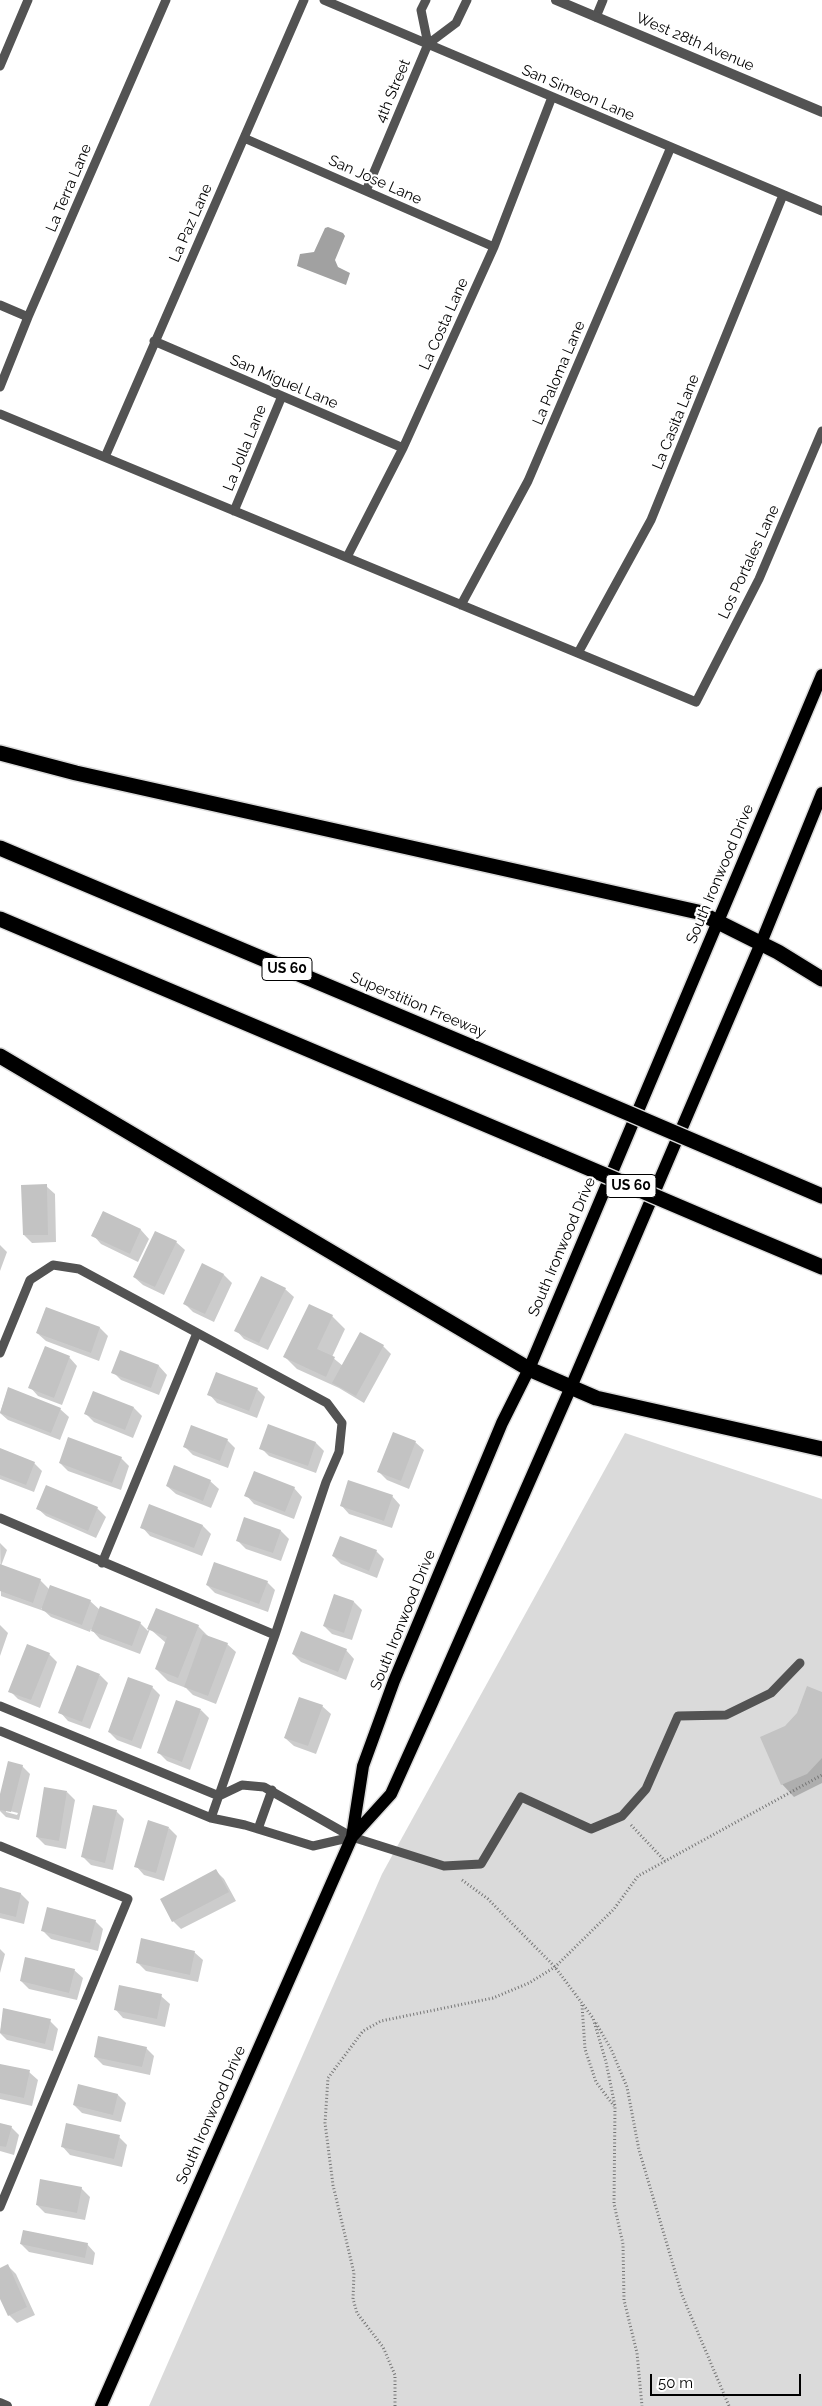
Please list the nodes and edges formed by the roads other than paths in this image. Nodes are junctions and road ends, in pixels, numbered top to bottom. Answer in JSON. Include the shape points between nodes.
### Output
{"nodes":[{"id":1,"x":28,"y":0,"type":"edge"},
{"id":2,"x":166,"y":0,"type":"edge"},
{"id":3,"x":304,"y":0,"type":"edge"},
{"id":4,"x":324,"y":0,"type":"edge"},
{"id":5,"x":426,"y":0,"type":"edge"},
{"id":6,"x":466,"y":0,"type":"edge"},
{"id":7,"x":556,"y":0,"type":"edge"},
{"id":8,"x":603,"y":0,"type":"edge"},
{"id":9,"x":596,"y":17,"type":"junction"},
{"id":10,"x":428,"y":44,"type":"junction"},
{"id":11,"x":0,"y":66,"type":"edge"},
{"id":12,"x":552,"y":97,"type":"junction"},
{"id":13,"x":822,"y":112,"type":"edge"},
{"id":14,"x":244,"y":138,"type":"junction"},
{"id":15,"x":671,"y":147,"type":"junction"},
{"id":16,"x":366,"y":191,"type":"junction"},
{"id":17,"x":783,"y":195,"type":"junction"},
{"id":18,"x":822,"y":211,"type":"edge"},
{"id":19,"x":494,"y":247,"type":"junction"},
{"id":20,"x":0,"y":305,"type":"edge"},
{"id":21,"x":28,"y":317,"type":"junction"},
{"id":22,"x":154,"y":341,"type":"junction"},
{"id":23,"x":0,"y":387,"type":"edge"},
{"id":24,"x":282,"y":396,"type":"junction"},
{"id":25,"x":0,"y":414,"type":"edge"},
{"id":26,"x":822,"y":431,"type":"edge"},
{"id":27,"x":403,"y":448,"type":"junction"},
{"id":28,"x":105,"y":457,"type":"junction"},
{"id":29,"x":234,"y":511,"type":"junction"},
{"id":30,"x":347,"y":557,"type":"junction"},
{"id":31,"x":461,"y":605,"type":"junction"},
{"id":32,"x":578,"y":653,"type":"junction"},
{"id":33,"x":822,"y":676,"type":"edge"},
{"id":34,"x":0,"y":753,"type":"edge"},
{"id":35,"x":822,"y":793,"type":"edge"},
{"id":36,"x":0,"y":848,"type":"edge"},
{"id":37,"x":0,"y":919,"type":"edge"},
{"id":38,"x":717,"y":921,"type":"junction"},
{"id":39,"x":761,"y":943,"type":"junction"},
{"id":40,"x":822,"y":979,"type":"edge"},
{"id":41,"x":0,"y":1056,"type":"edge"},
{"id":42,"x":822,"y":1196,"type":"edge"},
{"id":43,"x":822,"y":1267,"type":"edge"},
{"id":44,"x":197,"y":1333,"type":"junction"},
{"id":45,"x":0,"y":1353,"type":"edge"},
{"id":46,"x":529,"y":1368,"type":"junction"},
{"id":47,"x":570,"y":1387,"type":"junction"},
{"id":48,"x":822,"y":1449,"type":"edge"},
{"id":49,"x":0,"y":1518,"type":"edge"},
{"id":50,"x":102,"y":1562,"type":"junction"},
{"id":51,"x":275,"y":1635,"type":"junction"},
{"id":52,"x":800,"y":1662,"type":"dead end"},
{"id":53,"x":0,"y":1706,"type":"edge"},
{"id":54,"x":0,"y":1731,"type":"edge"},
{"id":55,"x":272,"y":1790,"type":"junction"},
{"id":56,"x":219,"y":1796,"type":"junction"},
{"id":57,"x":211,"y":1818,"type":"junction"},
{"id":58,"x":258,"y":1829,"type":"junction"},
{"id":59,"x":352,"y":1837,"type":"junction"},
{"id":60,"x":0,"y":1846,"type":"edge"},
{"id":61,"x":0,"y":2207,"type":"edge"},
{"id":62,"x":0,"y":2403,"type":"edge"},
{"id":63,"x":7,"y":2406,"type":"edge"},
{"id":64,"x":101,"y":2406,"type":"edge"}],
"edges":[{"from":1,"to":11,"type":"lane"},
{"from":2,"to":21,"type":"lane","name":"La Terra Lane"},
{"from":3,"to":14,"type":"lane","name":"La Paz Lane"},
{"from":4,"to":10,"type":"lane","name":"San Simeon Lane"},
{"from":5,"to":10,"type":"lane","via":[[421,10]]},
{"from":6,"to":10,"type":"lane","via":[[456,23]]},
{"from":7,"to":9,"type":"street","name":"West 28th Avenue"},
{"from":8,"to":9,"type":"lane"},
{"from":9,"to":13,"type":"street","name":"West 28th Avenue"},
{"from":10,"to":12,"type":"lane","name":"San Simeon Lane"},
{"from":10,"to":16,"type":"lane","name":"4th Street"},
{"from":12,"to":15,"type":"lane","name":"San Simeon Lane"},
{"from":12,"to":19,"type":"lane","name":"La Costa Lane"},
{"from":14,"to":16,"type":"lane","name":"San Jose Lane"},
{"from":14,"to":22,"type":"lane","name":"La Paz Lane"},
{"from":15,"to":17,"type":"lane","name":"San Simeon Lane"},
{"from":15,"to":31,"type":"lane","name":"La Paloma Lane","via":[[528,481]]},
{"from":16,"to":19,"type":"lane","name":"San Jose Lane"},
{"from":17,"to":18,"type":"lane","name":"San Simeon Lane"},
{"from":17,"to":32,"type":"lane","name":"La Casita Lane","via":[[651,520]]},
{"from":19,"to":27,"type":"lane","name":"La Costa Lane"},
{"from":20,"to":21,"type":"lane"},
{"from":21,"to":23,"type":"lane","name":"La Terra Lane"},
{"from":22,"to":24,"type":"lane","name":"San Miguel Lane"},
{"from":22,"to":28,"type":"lane","name":"La Paz Lane"},
{"from":24,"to":27,"type":"lane","name":"San Miguel Lane"},
{"from":24,"to":29,"type":"lane","name":"La Jolla Lane"},
{"from":25,"to":28,"type":"lane"},
{"from":26,"to":32,"type":"lane","name":"Los Portales Lane","via":[[759,579],[696,702]]},
{"from":27,"to":30,"type":"lane","name":"La Costa Lane"},
{"from":28,"to":29,"type":"lane"},
{"from":29,"to":30,"type":"lane"},
{"from":30,"to":31,"type":"lane"},
{"from":31,"to":32,"type":"lane"},
{"from":33,"to":38,"type":"main road","name":"South Ironwood Drive"},
{"from":34,"to":38,"type":"highway","via":[[76,773],[698,912]]},
{"from":35,"to":39,"type":"main road","name":"South Ironwood Drive"},
{"from":36,"to":42,"type":"highway","name":"Superstition Freeway","number":"US 60","bridge":true},
{"from":37,"to":43,"type":"highway","number":"US 60","bridge":true},
{"from":38,"to":39,"type":"highway"},
{"from":38,"to":46,"type":"main road","name":"South Ironwood Drive"},
{"from":39,"to":40,"type":"highway"},
{"from":39,"to":47,"type":"main road","name":"South Ironwood Drive"},
{"from":41,"to":46,"type":"highway"},
{"from":44,"to":45,"type":"lane","via":[[79,1269],[53,1265],[30,1280]]},
{"from":44,"to":50,"type":"lane"},
{"from":44,"to":51,"type":"lane","via":[[327,1404],[342,1423],[339,1452]]},
{"from":46,"to":47,"type":"highway"},
{"from":46,"to":59,"type":"main road","name":"South Ironwood Drive","via":[[502,1423],[394,1681],[363,1766]]},
{"from":47,"to":48,"type":"highway","via":[[596,1398]]},
{"from":47,"to":59,"type":"main road","name":"South Ironwood Drive","via":[[391,1794]]},
{"from":49,"to":50,"type":"lane"},
{"from":50,"to":51,"type":"lane"},
{"from":51,"to":56,"type":"lane"},
{"from":52,"to":59,"type":"lane","via":[[771,1693],[726,1715],[678,1716],[646,1789],[622,1816],[591,1829],[521,1796],[481,1864],[444,1866]]},
{"from":53,"to":56,"type":"lane"},
{"from":54,"to":57,"type":"lane"},
{"from":55,"to":56,"type":"lane","via":[[242,1785]]},
{"from":55,"to":58,"type":"lane"},
{"from":55,"to":59,"type":"lane"},
{"from":56,"to":57,"type":"lane"},
{"from":57,"to":58,"type":"lane"},
{"from":58,"to":59,"type":"lane","via":[[313,1846]]},
{"from":59,"to":64,"type":"main road","name":"South Ironwood Drive"},
{"from":60,"to":61,"type":"lane","via":[[128,1900]]},
{"from":62,"to":63,"type":"street"}]}
